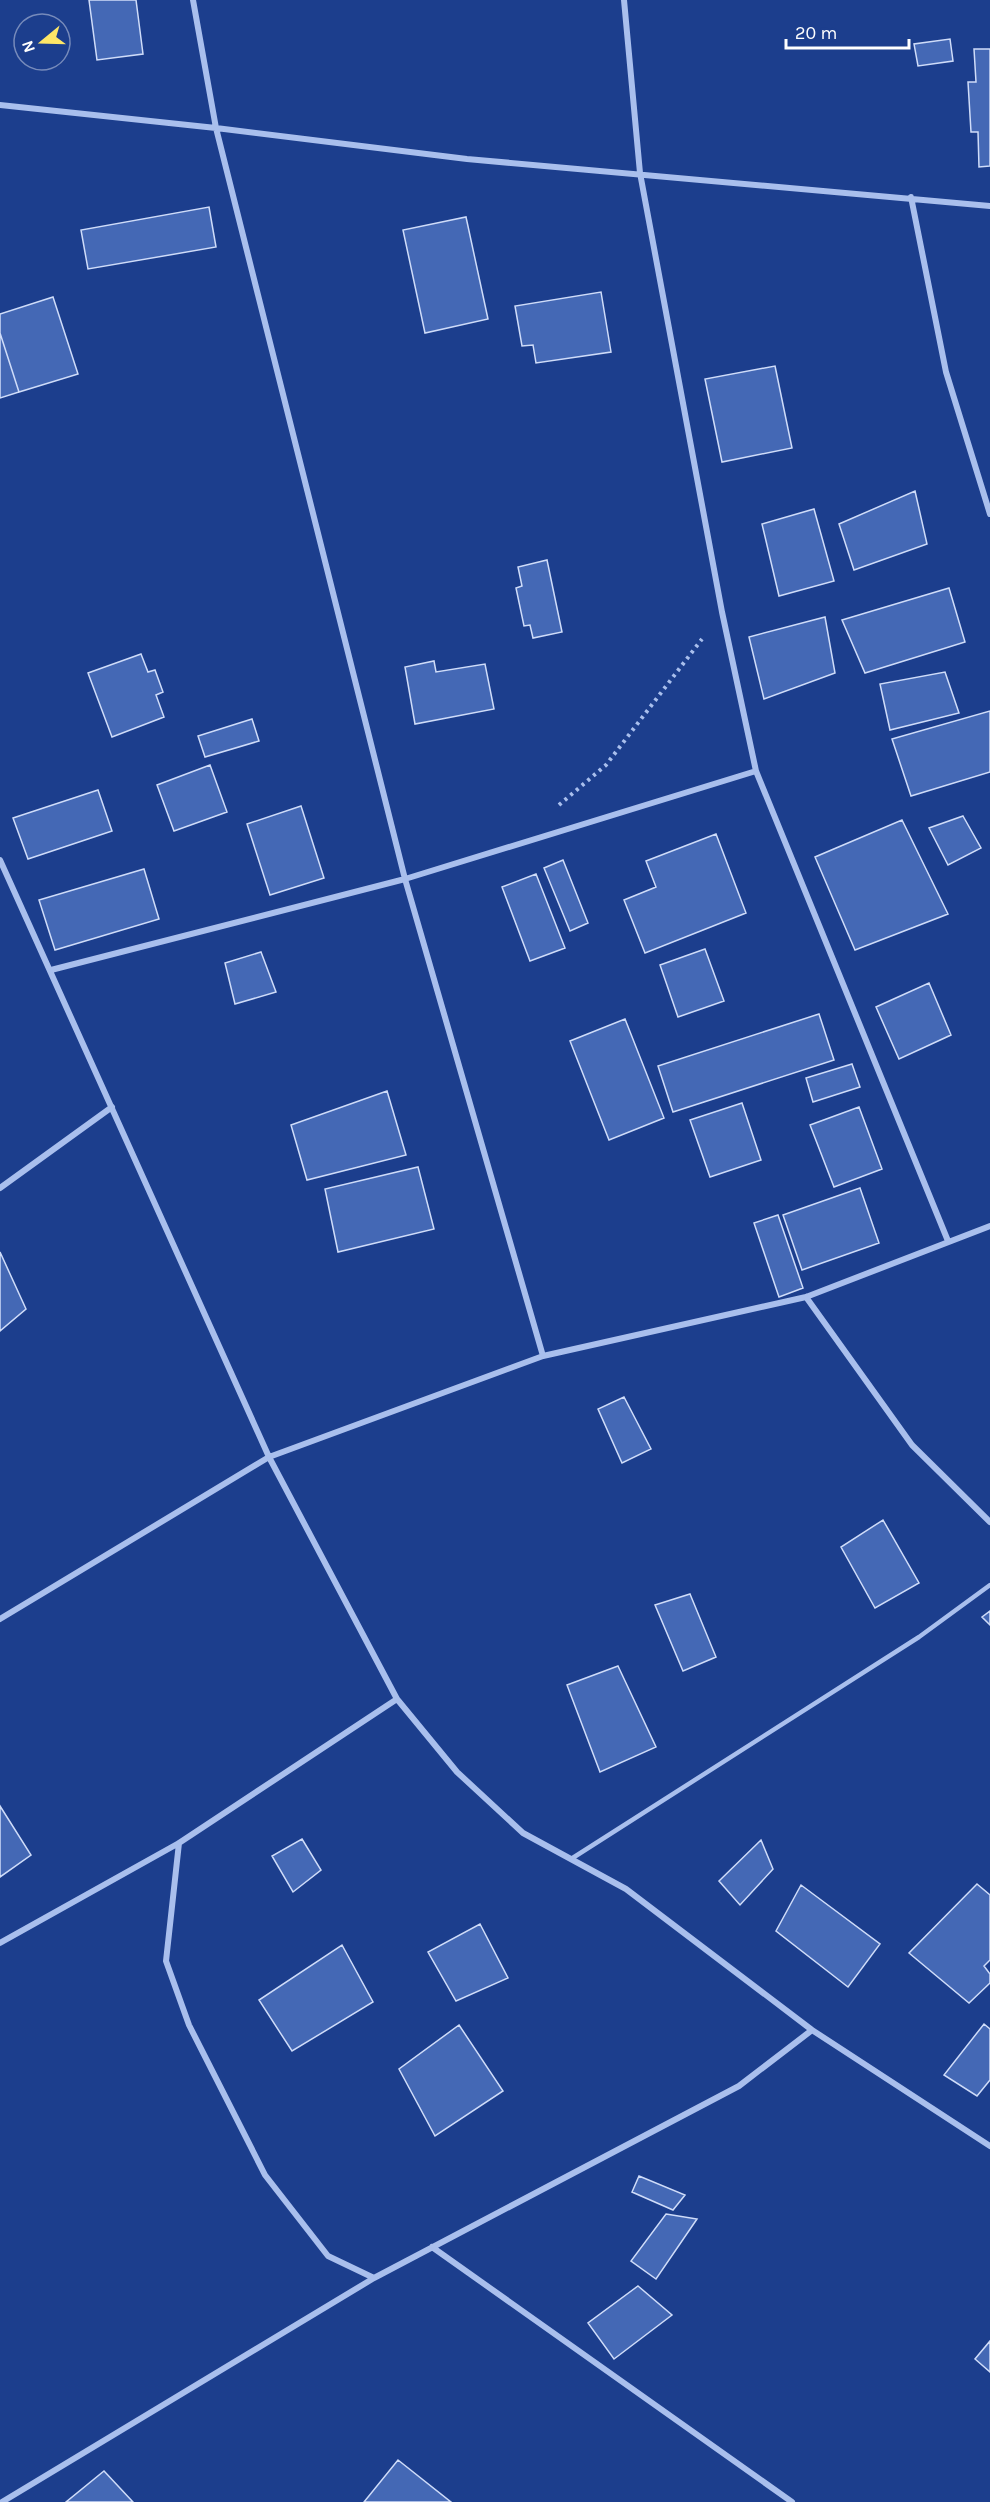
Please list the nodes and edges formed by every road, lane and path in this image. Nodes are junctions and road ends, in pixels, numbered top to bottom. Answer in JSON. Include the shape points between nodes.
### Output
{"nodes":[{"id":1,"x":193,"y":0,"type":"edge"},
{"id":2,"x":624,"y":0,"type":"edge"},
{"id":3,"x":0,"y":105,"type":"edge"},
{"id":4,"x":216,"y":128,"type":"junction"},
{"id":5,"x":640,"y":173,"type":"junction"},
{"id":6,"x":911,"y":197,"type":"junction"},
{"id":7,"x":990,"y":206,"type":"edge"},
{"id":8,"x":990,"y":514,"type":"edge"},
{"id":9,"x":722,"y":612,"type":"junction"},
{"id":10,"x":756,"y":771,"type":"junction"},
{"id":11,"x":554,"y":809,"type":"dead end"},
{"id":12,"x":0,"y":860,"type":"edge"},
{"id":13,"x":405,"y":879,"type":"junction"},
{"id":14,"x":51,"y":970,"type":"junction"},
{"id":15,"x":112,"y":1107,"type":"junction"},
{"id":16,"x":0,"y":1188,"type":"edge"},
{"id":17,"x":990,"y":1226,"type":"edge"},
{"id":18,"x":948,"y":1241,"type":"junction"},
{"id":19,"x":806,"y":1297,"type":"junction"},
{"id":20,"x":543,"y":1356,"type":"junction"},
{"id":21,"x":269,"y":1457,"type":"junction"},
{"id":22,"x":990,"y":1522,"type":"edge"},
{"id":23,"x":990,"y":1585,"type":"edge"},
{"id":24,"x":0,"y":1619,"type":"edge"},
{"id":25,"x":397,"y":1699,"type":"junction"},
{"id":26,"x":179,"y":1844,"type":"junction"},
{"id":27,"x":571,"y":1859,"type":"junction"},
{"id":28,"x":0,"y":1943,"type":"edge"},
{"id":29,"x":812,"y":2030,"type":"junction"},
{"id":30,"x":990,"y":2146,"type":"edge"},
{"id":31,"x":432,"y":2247,"type":"junction"},
{"id":32,"x":374,"y":2278,"type":"junction"},
{"id":33,"x":3,"y":2502,"type":"edge"},
{"id":34,"x":792,"y":2502,"type":"edge"}],
"edges":[{"from":1,"to":4,"type":"street"},
{"from":2,"to":5,"type":"street"},
{"from":3,"to":4,"type":"street"},
{"from":4,"to":5,"type":"street","via":[[467,159]]},
{"from":4,"to":13,"type":"street"},
{"from":5,"to":6,"type":"street"},
{"from":5,"to":9,"type":"street"},
{"from":6,"to":7,"type":"street"},
{"from":6,"to":8,"type":"street","via":[[946,372]]},
{"from":9,"to":10,"type":"street"},
{"from":9,"to":11,"type":"path","via":[[606,765]]},
{"from":10,"to":13,"type":"street"},
{"from":10,"to":18,"type":"street"},
{"from":12,"to":14,"type":"street"},
{"from":13,"to":14,"type":"street"},
{"from":13,"to":20,"type":"street"},
{"from":14,"to":15,"type":"street"},
{"from":15,"to":16,"type":"street"},
{"from":15,"to":21,"type":"street"},
{"from":17,"to":18,"type":"street"},
{"from":18,"to":19,"type":"street"},
{"from":19,"to":20,"type":"street"},
{"from":19,"to":22,"type":"street","via":[[912,1445]]},
{"from":20,"to":21,"type":"street"},
{"from":21,"to":24,"type":"street"},
{"from":21,"to":25,"type":"street"},
{"from":23,"to":27,"type":"lane","via":[[919,1636]]},
{"from":25,"to":26,"type":"street"},
{"from":25,"to":27,"type":"street","via":[[457,1772],[523,1833]]},
{"from":26,"to":28,"type":"street"},
{"from":26,"to":32,"type":"street","via":[[166,1961],[189,2025],[265,2175],[328,2256]]},
{"from":27,"to":29,"type":"street","via":[[626,1889]]},
{"from":29,"to":30,"type":"street"},
{"from":29,"to":31,"type":"street","via":[[739,2086]]},
{"from":31,"to":32,"type":"street"},
{"from":31,"to":34,"type":"street"},
{"from":32,"to":33,"type":"street"}]}
